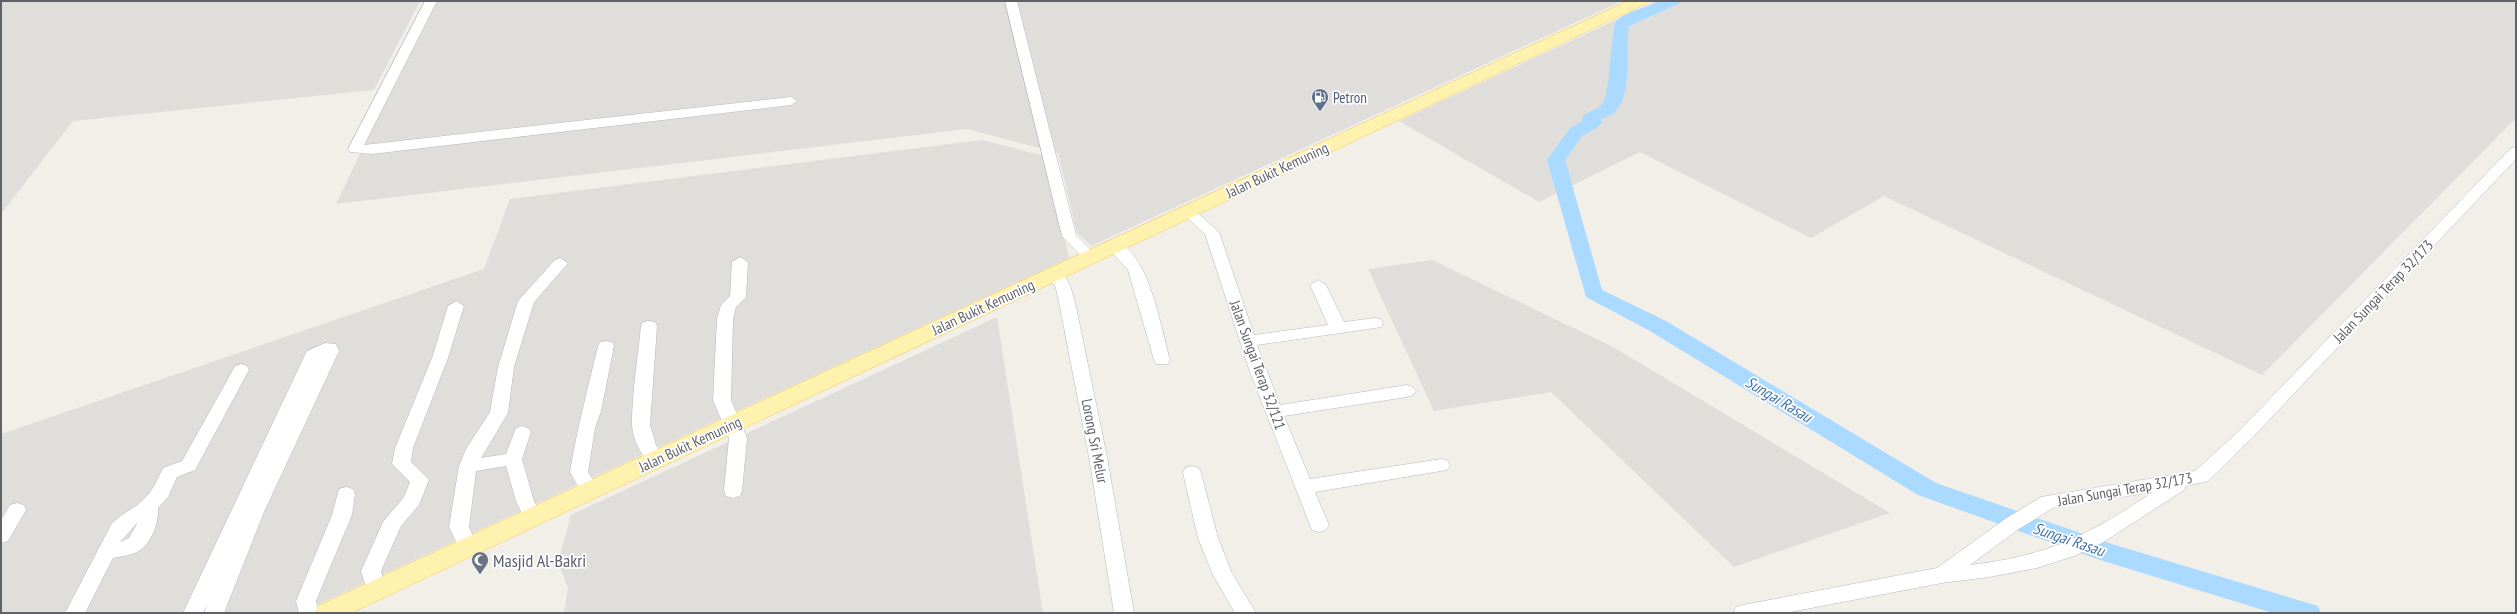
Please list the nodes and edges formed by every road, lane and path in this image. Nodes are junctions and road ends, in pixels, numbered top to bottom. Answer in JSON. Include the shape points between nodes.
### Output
{"nodes":[{"id":1,"x":431,"y":1,"type":"edge"},
{"id":2,"x":1011,"y":1,"type":"edge"},
{"id":3,"x":1640,"y":1,"type":"edge"},
{"id":4,"x":791,"y":101,"type":"dead end"},
{"id":5,"x":2516,"y":151,"type":"edge"},
{"id":6,"x":1188,"y":212,"type":"junction"},
{"id":7,"x":1114,"y":246,"type":"junction"},
{"id":8,"x":1090,"y":257,"type":"junction"},
{"id":9,"x":740,"y":262,"type":"dead end"},
{"id":10,"x":560,"y":263,"type":"dead end"},
{"id":11,"x":1053,"y":275,"type":"junction"},
{"id":12,"x":1318,"y":285,"type":"dead end"},
{"id":13,"x":456,"y":306,"type":"dead end"},
{"id":14,"x":1375,"y":323,"type":"dead end"},
{"id":15,"x":649,"y":326,"type":"dead end"},
{"id":16,"x":1338,"y":328,"type":"junction"},
{"id":17,"x":1249,"y":341,"type":"junction"},
{"id":18,"x":606,"y":346,"type":"dead end"},
{"id":19,"x":1162,"y":360,"type":"dead end"},
{"id":20,"x":241,"y":370,"type":"dead end"},
{"id":21,"x":1407,"y":391,"type":"dead end"},
{"id":22,"x":1274,"y":412,"type":"junction"},
{"id":23,"x":733,"y":424,"type":"junction"},
{"id":24,"x":522,"y":432,"type":"dead end"},
{"id":25,"x":513,"y":459,"type":"junction"},
{"id":26,"x":658,"y":459,"type":"junction"},
{"id":27,"x":1441,"y":465,"type":"dead end"},
{"id":28,"x":468,"y":466,"type":"junction"},
{"id":29,"x":1192,"y":473,"type":"dead end"},
{"id":30,"x":2183,"y":481,"type":"junction"},
{"id":31,"x":1303,"y":487,"type":"junction"},
{"id":32,"x":590,"y":490,"type":"junction"},
{"id":33,"x":733,"y":491,"type":"dead end"},
{"id":34,"x":346,"y":494,"type":"dead end"},
{"id":35,"x":17,"y":510,"type":"dead end"},
{"id":36,"x":533,"y":517,"type":"junction"},
{"id":37,"x":1319,"y":525,"type":"dead end"},
{"id":38,"x":1,"y":536,"type":"edge"},
{"id":39,"x":468,"y":547,"type":"junction"},
{"id":40,"x":1942,"y":575,"type":"junction"},
{"id":41,"x":376,"y":590,"type":"junction"},
{"id":42,"x":74,"y":613,"type":"edge"},
{"id":43,"x":193,"y":613,"type":"edge"},
{"id":44,"x":214,"y":613,"type":"edge"},
{"id":45,"x":309,"y":613,"type":"edge"},
{"id":46,"x":326,"y":613,"type":"edge"},
{"id":47,"x":1124,"y":613,"type":"edge"},
{"id":48,"x":1246,"y":613,"type":"edge"},
{"id":49,"x":1743,"y":613,"type":"edge"}],
"edges":[{"from":1,"to":4,"type":"street","via":[[354,149],[372,150]]},
{"from":2,"to":8,"type":"street","via":[[1069,236]]},
{"from":3,"to":6,"type":"main road","name":"Jalan Bukit Kemuning"},
{"from":5,"to":30,"type":"street","name":"Jalan Sungai Terap 32/173","via":[[2246,434],[2201,476]]},
{"from":6,"to":7,"type":"main road","name":"Jalan Bukit Kemuning"},
{"from":6,"to":17,"type":"street","name":"Jalan Sungai Terap 32/121","via":[[1212,232]]},
{"from":7,"to":8,"type":"main road","name":"Jalan Bukit Kemuning"},
{"from":7,"to":19,"type":"street","via":[[1129,259],[1136,270]]},
{"from":8,"to":11,"type":"main road","name":"Jalan Bukit Kemuning"},
{"from":9,"to":23,"type":"street","via":[[738,297],[729,305],[725,319],[722,400]]},
{"from":10,"to":28,"type":"street","via":[[526,301],[506,367],[499,413],[475,449]]},
{"from":11,"to":23,"type":"main road","name":"Jalan Bukit Kemuning"},
{"from":11,"to":47,"type":"street","name":"Lorong Sri Melur","via":[[1062,283],[1067,302],[1098,457]]},
{"from":12,"to":16,"type":"street"},
{"from":13,"to":41,"type":"street","via":[[440,358],[404,448],[401,464],[420,480],[412,500],[393,522],[371,571]]},
{"from":14,"to":16,"type":"street"},
{"from":15,"to":26,"type":"street","via":[[640,425],[648,447]]},
{"from":16,"to":17,"type":"street"},
{"from":17,"to":22,"type":"street","name":"Jalan Sungai Terap 32/121"},
{"from":18,"to":32,"type":"street","via":[[586,428],[579,472]]},
{"from":20,"to":42,"type":"street","via":[[189,465],[170,472],[161,492],[149,506],[124,520],[115,532]]},
{"from":21,"to":22,"type":"street"},
{"from":22,"to":31,"type":"street","name":"Jalan Sungai Terap 32/121"},
{"from":23,"to":26,"type":"main road","name":"Jalan Bukit Kemuning"},
{"from":23,"to":33,"type":"street","via":[[738,438]]},
{"from":24,"to":25,"type":"street"},
{"from":25,"to":28,"type":"street"},
{"from":25,"to":36,"type":"street","via":[[525,501]]},
{"from":26,"to":32,"type":"main road","name":"Jalan Bukit Kemuning"},
{"from":27,"to":31,"type":"street"},
{"from":28,"to":39,"type":"street","via":[[459,528]]},
{"from":29,"to":48,"type":"street","via":[[1208,538],[1223,575]]},
{"from":30,"to":40,"type":"street","via":[[2067,551],[1983,572]]},
{"from":30,"to":40,"type":"street","name":"Jalan Sungai Terap 32/173","via":[[2048,502],[2012,524]]},
{"from":31,"to":37,"type":"street","name":"Jalan Sungai Terap 32/121"},
{"from":32,"to":36,"type":"main road","name":"Jalan Bukit Kemuning"},
{"from":34,"to":45,"type":"street","via":[[342,515],[306,601]]},
{"from":35,"to":38,"type":"street"},
{"from":36,"to":39,"type":"main road","name":"Jalan Bukit Kemuning"},
{"from":39,"to":41,"type":"main road","name":"Jalan Bukit Kemuning"},
{"from":40,"to":49,"type":"street","name":"Jalan Sungai Terap 32/173"},
{"from":41,"to":46,"type":"main road","name":"Jalan Bukit Kemuning"},
{"from":43,"to":44,"type":"street","via":[[299,403]]}]}
